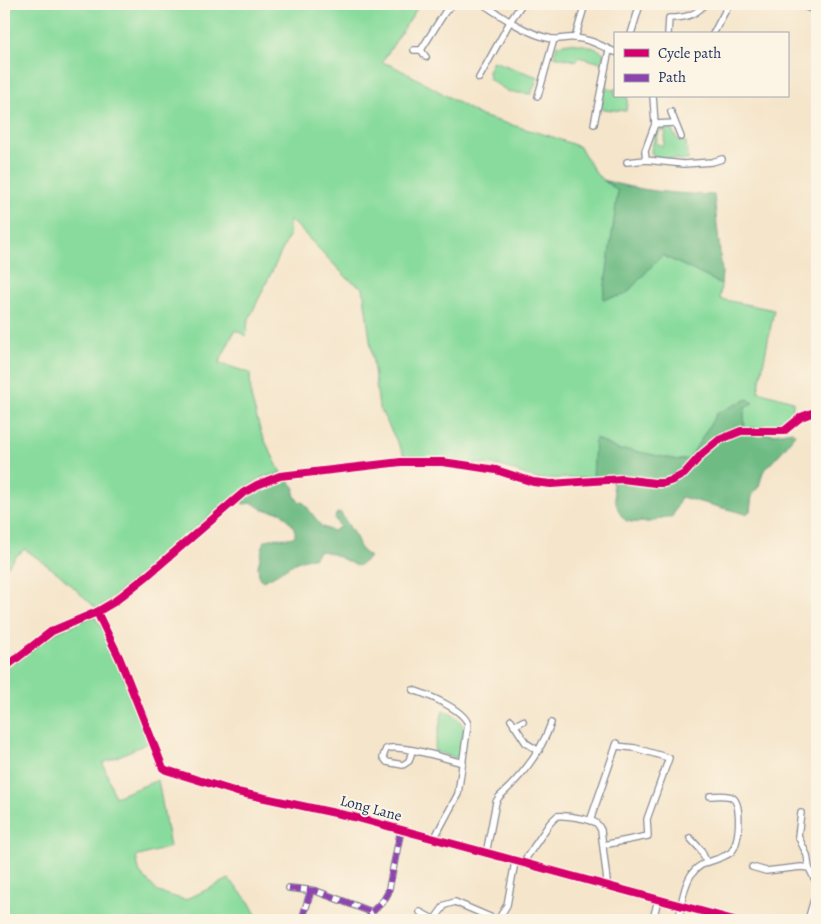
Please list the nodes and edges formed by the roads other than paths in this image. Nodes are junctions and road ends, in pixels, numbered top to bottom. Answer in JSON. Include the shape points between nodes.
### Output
{"nodes":[{"id":1,"x":453,"y":4,"type":"edge"},
{"id":2,"x":483,"y":4,"type":"edge"},
{"id":3,"x":522,"y":4,"type":"edge"},
{"id":4,"x":585,"y":4,"type":"edge"},
{"id":5,"x":640,"y":4,"type":"edge"},
{"id":6,"x":705,"y":4,"type":"edge"},
{"id":7,"x":728,"y":4,"type":"edge"},
{"id":8,"x":798,"y":4,"type":"edge"},
{"id":9,"x":817,"y":11,"type":"edge"},
{"id":10,"x":511,"y":20,"type":"junction"},
{"id":11,"x":632,"y":32,"type":"edge"},
{"id":12,"x":668,"y":32,"type":"edge"},
{"id":13,"x":715,"y":32,"type":"edge"},
{"id":14,"x":575,"y":38,"type":"junction"},
{"id":15,"x":554,"y":39,"type":"junction"},
{"id":16,"x":414,"y":50,"type":"dead end"},
{"id":17,"x":421,"y":50,"type":"junction"},
{"id":18,"x":612,"y":51,"type":"edge"},
{"id":19,"x":426,"y":57,"type":"dead end"},
{"id":20,"x":479,"y":78,"type":"dead end"},
{"id":21,"x":538,"y":96,"type":"dead end"},
{"id":22,"x":653,"y":98,"type":"edge"},
{"id":23,"x":671,"y":112,"type":"dead end"},
{"id":24,"x":674,"y":123,"type":"junction"},
{"id":25,"x":594,"y":124,"type":"dead end"},
{"id":26,"x":655,"y":124,"type":"junction"},
{"id":27,"x":681,"y":138,"type":"dead end"},
{"id":28,"x":722,"y":159,"type":"dead end"},
{"id":29,"x":646,"y":160,"type":"junction"},
{"id":30,"x":627,"y":162,"type":"dead end"},
{"id":31,"x":817,"y":411,"type":"edge"},
{"id":32,"x":97,"y":612,"type":"junction"},
{"id":33,"x":4,"y":668,"type":"edge"},
{"id":34,"x":413,"y":690,"type":"dead end"},
{"id":35,"x":511,"y":720,"type":"dead end"},
{"id":36,"x":523,"y":721,"type":"dead end"},
{"id":37,"x":552,"y":723,"type":"dead end"},
{"id":38,"x":514,"y":726,"type":"junction"},
{"id":39,"x":412,"y":750,"type":"junction"},
{"id":40,"x":539,"y":751,"type":"junction"},
{"id":41,"x":463,"y":763,"type":"junction"},
{"id":42,"x":710,"y":796,"type":"dead end"},
{"id":43,"x":801,"y":813,"type":"dead end"},
{"id":44,"x":590,"y":821,"type":"junction"},
{"id":45,"x":400,"y":830,"type":"junction"},
{"id":46,"x":690,"y":838,"type":"dead end"},
{"id":47,"x":434,"y":839,"type":"junction"},
{"id":48,"x":603,"y":845,"type":"junction"},
{"id":49,"x":486,"y":854,"type":"junction"},
{"id":50,"x":706,"y":861,"type":"junction"},
{"id":51,"x":515,"y":862,"type":"junction"},
{"id":52,"x":522,"y":864,"type":"junction"},
{"id":53,"x":752,"y":867,"type":"dead end"},
{"id":54,"x":809,"y":868,"type":"junction"},
{"id":55,"x":606,"y":886,"type":"junction"},
{"id":56,"x":289,"y":888,"type":"dead end"},
{"id":57,"x":817,"y":889,"type":"edge"},
{"id":58,"x":311,"y":890,"type":"junction"},
{"id":59,"x":658,"y":900,"type":"junction"},
{"id":60,"x":681,"y":906,"type":"junction"},
{"id":61,"x":372,"y":912,"type":"junction"},
{"id":62,"x":420,"y":912,"type":"dead end"},
{"id":63,"x":723,"y":919,"type":"edge"},
{"id":64,"x":302,"y":920,"type":"edge"},
{"id":65,"x":368,"y":920,"type":"edge"},
{"id":66,"x":435,"y":920,"type":"edge"},
{"id":67,"x":497,"y":920,"type":"edge"},
{"id":68,"x":653,"y":920,"type":"edge"},
{"id":69,"x":679,"y":920,"type":"edge"},
{"id":70,"x":734,"y":920,"type":"edge"},
{"id":71,"x":808,"y":920,"type":"edge"}],
"edges":[{"from":1,"to":17,"type":"street"},
{"from":2,"to":10,"type":"street"},
{"from":3,"to":10,"type":"street"},
{"from":4,"to":14,"type":"street"},
{"from":5,"to":11,"type":"street"},
{"from":6,"to":12,"type":"street","via":[[689,16],[669,18]]},
{"from":7,"to":13,"type":"street"},
{"from":8,"to":9,"type":"street"},
{"from":10,"to":15,"type":"street","via":[[524,29]]},
{"from":10,"to":20,"type":"street"},
{"from":14,"to":15,"type":"street"},
{"from":14,"to":18,"type":"street","via":[[595,42]]},
{"from":15,"to":21,"type":"street"},
{"from":16,"to":17,"type":"street"},
{"from":17,"to":19,"type":"street"},
{"from":18,"to":25,"type":"street"},
{"from":22,"to":26,"type":"street"},
{"from":23,"to":24,"type":"street"},
{"from":24,"to":26,"type":"street"},
{"from":24,"to":27,"type":"street"},
{"from":26,"to":29,"type":"street","via":[[645,151]]},
{"from":28,"to":29,"type":"street","via":[[684,164]]},
{"from":29,"to":30,"type":"street"},
{"from":31,"to":32,"type":"street","via":[[784,431],[741,431],[725,438],[710,446],[684,474],[664,483],[622,479],[551,484],[533,482],[496,470],[429,462],[375,465],[271,479],[243,493],[131,589]]},
{"from":32,"to":33,"type":"street","via":[[52,631]]},
{"from":32,"to":45,"type":"street","name":"Long Lane","via":[[163,768],[237,792],[334,812]]},
{"from":34,"to":41,"type":"street","via":[[465,718],[468,729]]},
{"from":35,"to":38,"type":"street"},
{"from":36,"to":38,"type":"street"},
{"from":37,"to":40,"type":"street"},
{"from":38,"to":40,"type":"street","via":[[526,743]]},
{"from":39,"to":39,"type":"street","via":[[389,747],[383,757],[387,762],[404,765],[409,761]]},
{"from":39,"to":41,"type":"street"},
{"from":40,"to":49,"type":"street","via":[[496,802]]},
{"from":41,"to":47,"type":"street","via":[[457,797]]},
{"from":42,"to":50,"type":"street","via":[[733,798],[738,805],[738,825],[737,840],[730,853]]},
{"from":43,"to":54,"type":"street","via":[[798,836]]},
{"from":44,"to":48,"type":"street","via":[[600,827]]},
{"from":44,"to":48,"type":"street","via":[[616,745],[669,758],[647,819],[649,838]]},
{"from":44,"to":52,"type":"street","via":[[557,816]]},
{"from":45,"to":47,"type":"street","name":"Long Lane"},
{"from":45,"to":61,"type":"street","via":[[388,894]]},
{"from":46,"to":50,"type":"street"},
{"from":47,"to":49,"type":"street","name":"Long Lane"},
{"from":48,"to":55,"type":"street"},
{"from":49,"to":51,"type":"street","name":"Long Lane"},
{"from":50,"to":60,"type":"street","via":[[690,877]]},
{"from":51,"to":52,"type":"street","name":"Long Lane"},
{"from":51,"to":67,"type":"street","via":[[507,904]]},
{"from":52,"to":55,"type":"street","name":"Long Lane"},
{"from":53,"to":54,"type":"street","via":[[766,871]]},
{"from":54,"to":57,"type":"street"},
{"from":55,"to":59,"type":"street","name":"Long Lane"},
{"from":56,"to":58,"type":"street"},
{"from":57,"to":71,"type":"street"},
{"from":58,"to":61,"type":"street"},
{"from":58,"to":64,"type":"street"},
{"from":59,"to":60,"type":"street","name":"Long Lane"},
{"from":59,"to":68,"type":"street"},
{"from":60,"to":63,"type":"street","name":"Long Lane"},
{"from":60,"to":69,"type":"street"},
{"from":61,"to":65,"type":"street"},
{"from":62,"to":66,"type":"street"},
{"from":63,"to":70,"type":"street","name":"Long Lane"},
{"from":66,"to":67,"type":"street","via":[[445,905],[455,902]]}]}
